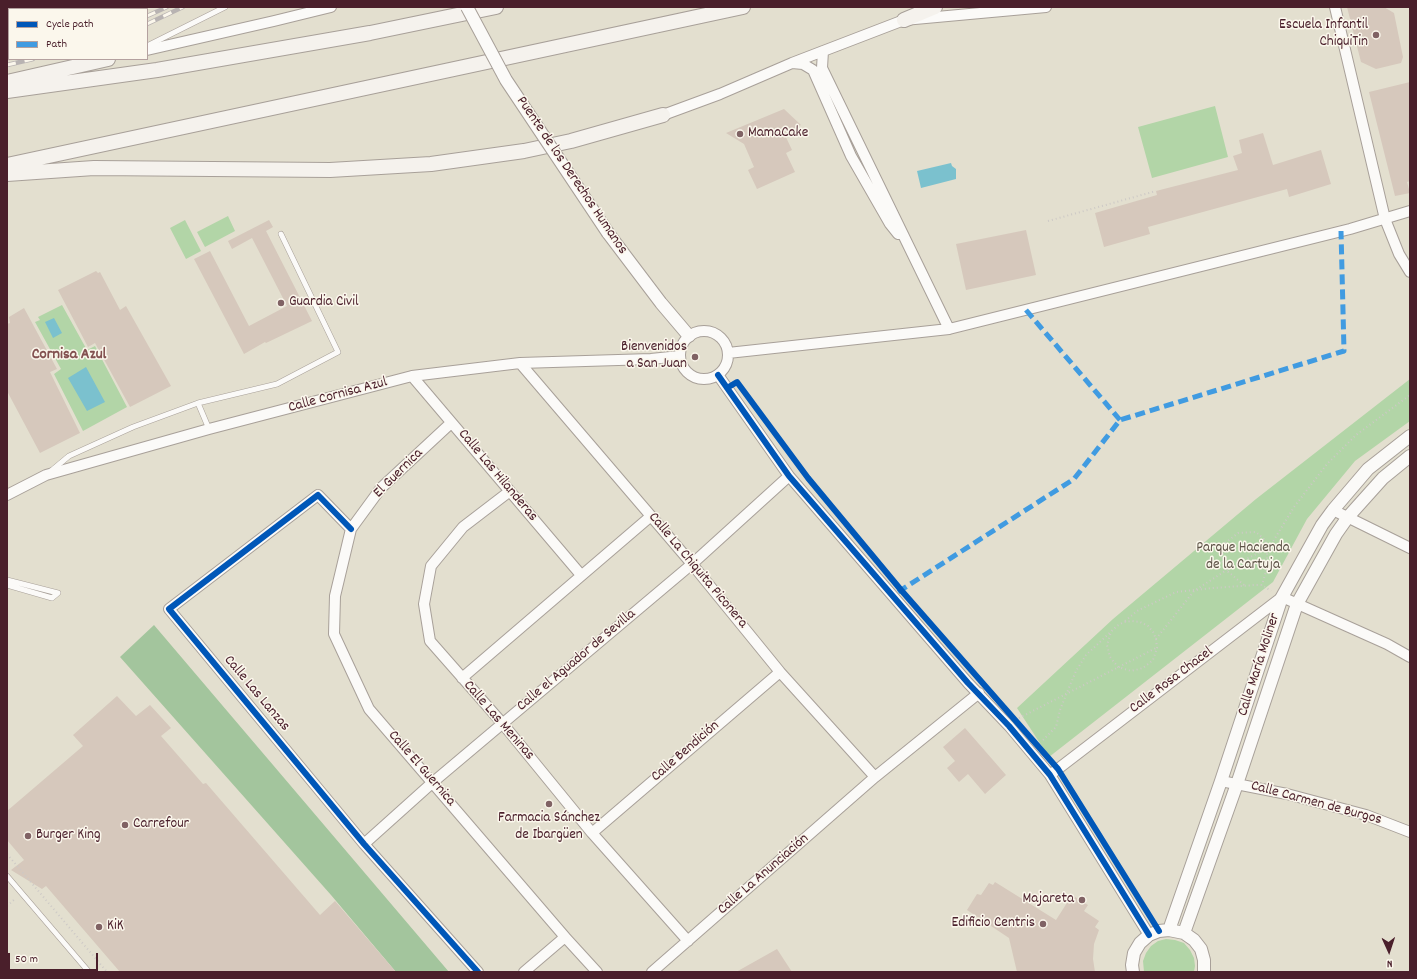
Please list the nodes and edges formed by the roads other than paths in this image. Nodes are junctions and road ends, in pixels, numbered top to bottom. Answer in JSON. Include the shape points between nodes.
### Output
{"nodes":[{"id":1,"x":225,"y":7,"type":"edge"},
{"id":2,"x":331,"y":7,"type":"edge"},
{"id":3,"x":467,"y":7,"type":"edge"},
{"id":4,"x":496,"y":7,"type":"edge"},
{"id":5,"x":743,"y":7,"type":"edge"},
{"id":6,"x":935,"y":7,"type":"edge"},
{"id":7,"x":1046,"y":7,"type":"edge"},
{"id":8,"x":1335,"y":7,"type":"edge"},
{"id":9,"x":904,"y":20,"type":"junction"},
{"id":10,"x":148,"y":46,"type":"edge"},
{"id":11,"x":148,"y":50,"type":"edge"},
{"id":12,"x":823,"y":51,"type":"junction"},
{"id":13,"x":104,"y":60,"type":"edge"},
{"id":14,"x":792,"y":63,"type":"junction"},
{"id":15,"x":7,"y":82,"type":"edge"},
{"id":16,"x":7,"y":91,"type":"edge"},
{"id":17,"x":663,"y":115,"type":"joint"},
{"id":18,"x":7,"y":165,"type":"edge"},
{"id":19,"x":7,"y":174,"type":"edge"},
{"id":20,"x":1410,"y":211,"type":"edge"},
{"id":21,"x":1385,"y":219,"type":"junction"},
{"id":22,"x":281,"y":234,"type":"dead end"},
{"id":23,"x":910,"y":248,"type":"junction"},
{"id":24,"x":1410,"y":272,"type":"edge"},
{"id":25,"x":949,"y":329,"type":"junction"},
{"id":26,"x":689,"y":336,"type":"junction"},
{"id":27,"x":728,"y":353,"type":"junction"},
{"id":28,"x":680,"y":356,"type":"junction"},
{"id":29,"x":520,"y":363,"type":"junction"},
{"id":30,"x":718,"y":375,"type":"junction"},
{"id":31,"x":412,"y":376,"type":"junction"},
{"id":32,"x":198,"y":403,"type":"junction"},
{"id":33,"x":451,"y":423,"type":"junction"},
{"id":34,"x":210,"y":429,"type":"junction"},
{"id":35,"x":1410,"y":436,"type":"edge"},
{"id":36,"x":1410,"y":456,"type":"edge"},
{"id":37,"x":46,"y":475,"type":"junction"},
{"id":38,"x":789,"y":476,"type":"junction"},
{"id":39,"x":510,"y":491,"type":"junction"},
{"id":40,"x":7,"y":495,"type":"edge"},
{"id":41,"x":1333,"y":510,"type":"junction"},
{"id":42,"x":651,"y":516,"type":"junction"},
{"id":43,"x":1348,"y":517,"type":"junction"},
{"id":44,"x":351,"y":529,"type":"junction"},
{"id":45,"x":1410,"y":548,"type":"edge"},
{"id":46,"x":692,"y":564,"type":"junction"},
{"id":47,"x":581,"y":575,"type":"junction"},
{"id":48,"x":7,"y":580,"type":"edge"},
{"id":49,"x":7,"y":585,"type":"edge"},
{"id":50,"x":1282,"y":597,"type":"junction"},
{"id":51,"x":1297,"y":604,"type":"junction"},
{"id":52,"x":1410,"y":657,"type":"edge"},
{"id":53,"x":780,"y":672,"type":"junction"},
{"id":54,"x":462,"y":678,"type":"junction"},
{"id":55,"x":979,"y":694,"type":"junction"},
{"id":56,"x":503,"y":724,"type":"junction"},
{"id":57,"x":1050,"y":775,"type":"junction"},
{"id":58,"x":875,"y":777,"type":"junction"},
{"id":59,"x":1222,"y":781,"type":"junction"},
{"id":60,"x":432,"y":783,"type":"junction"},
{"id":61,"x":1237,"y":784,"type":"junction"},
{"id":62,"x":1410,"y":832,"type":"edge"},
{"id":63,"x":592,"y":833,"type":"junction"},
{"id":64,"x":364,"y":844,"type":"junction"},
{"id":65,"x":7,"y":876,"type":"edge"},
{"id":66,"x":1169,"y":930,"type":"junction"},
{"id":67,"x":1184,"y":933,"type":"junction"},
{"id":68,"x":1149,"y":935,"type":"junction"},
{"id":69,"x":565,"y":937,"type":"junction"},
{"id":70,"x":688,"y":941,"type":"junction"},
{"id":71,"x":89,"y":972,"type":"edge"},
{"id":72,"x":478,"y":972,"type":"edge"},
{"id":73,"x":524,"y":972,"type":"edge"},
{"id":74,"x":597,"y":972,"type":"edge"},
{"id":75,"x":652,"y":972,"type":"edge"},
{"id":76,"x":1133,"y":972,"type":"edge"},
{"id":77,"x":1204,"y":972,"type":"edge"},
{"id":78,"x":1208,"y":972,"type":"edge"}],
"edges":[{"from":1,"to":10,"type":"lane"},
{"from":2,"to":11,"type":"street"},
{"from":3,"to":26,"type":"street","name":"Puente de los Derechos Humanos","bridge":true,"via":[[506,80],[608,233]]},
{"from":4,"to":16,"type":"main road","via":[[370,33],[157,70]]},
{"from":5,"to":18,"type":"main road"},
{"from":6,"to":9,"type":"main road"},
{"from":7,"to":9,"type":"street"},
{"from":8,"to":21,"type":"street"},
{"from":9,"to":12,"type":"street"},
{"from":12,"to":14,"type":"street"},
{"from":12,"to":23,"type":"street","via":[[822,68]]},
{"from":13,"to":15,"type":"main road"},
{"from":14,"to":17,"type":"street"},
{"from":14,"to":23,"type":"street","via":[[803,64],[813,70],[851,156],[890,224]]},
{"from":17,"to":19,"type":"main road","via":[[571,141],[524,151],[431,164],[330,170],[94,168]]},
{"from":20,"to":21,"type":"street"},
{"from":21,"to":24,"type":"street","via":[[1399,254]]},
{"from":21,"to":25,"type":"street"},
{"from":22,"to":32,"type":"lane","via":[[338,352],[277,384]]},
{"from":23,"to":25,"type":"street"},
{"from":25,"to":27,"type":"street"},
{"from":26,"to":27,"type":"street","via":[[703,331],[717,334],[723,339]]},
{"from":26,"to":28,"type":"street","via":[[681,348]]},
{"from":27,"to":30,"type":"street","via":[[726,365]]},
{"from":28,"to":29,"type":"street","name":"Calle Cornisa Azul","via":[[651,360]]},
{"from":28,"to":30,"type":"street","via":[[691,375],[705,379]]},
{"from":29,"to":31,"type":"street","name":"Calle Cornisa Azul"},
{"from":29,"to":42,"type":"street","name":"Calle La Chiquita Piconera"},
{"from":30,"to":38,"type":"street"},
{"from":31,"to":33,"type":"street","name":"Calle Las Hilanderas"},
{"from":31,"to":34,"type":"street","name":"Calle Cornisa Azul"},
{"from":32,"to":34,"type":"lane"},
{"from":32,"to":37,"type":"lane","via":[[133,427],[69,456]]},
{"from":33,"to":39,"type":"street","name":"Calle Las Hilanderas"},
{"from":33,"to":44,"type":"street","name":"El Guernica","via":[[381,488]]},
{"from":34,"to":37,"type":"street","name":"Calle Cornisa Azul"},
{"from":35,"to":41,"type":"street","name":"Calle María Moliner","via":[[1368,469]]},
{"from":36,"to":43,"type":"street","name":"Calle María Moliner","via":[[1383,478]]},
{"from":37,"to":40,"type":"street","name":"Calle Cornisa Azul"},
{"from":38,"to":46,"type":"street","name":"Calle el Aguador de Sevilla"},
{"from":38,"to":55,"type":"street"},
{"from":39,"to":47,"type":"street","name":"Calle Las Hilanderas"},
{"from":39,"to":54,"type":"street","name":"Calle Las Meninas","via":[[463,527],[431,566],[424,604],[430,641]]},
{"from":41,"to":43,"type":"street"},
{"from":41,"to":50,"type":"street","name":"Calle María Moliner"},
{"from":42,"to":46,"type":"street","name":"Calle La Chiquita Piconera"},
{"from":42,"to":47,"type":"street"},
{"from":43,"to":45,"type":"street"},
{"from":43,"to":51,"type":"street","name":"Calle María Moliner"},
{"from":44,"to":60,"type":"street","name":"Calle El Guernica","via":[[335,596],[334,634],[369,709]]},
{"from":44,"to":64,"type":"street","name":"Calle Las Lanzas","via":[[318,495],[169,609]]},
{"from":46,"to":53,"type":"street","name":"Calle La Chiquita Piconera"},
{"from":46,"to":56,"type":"street","name":"Calle el Aguador de Sevilla"},
{"from":47,"to":54,"type":"street"},
{"from":48,"to":49,"type":"lane","via":[[58,594],[52,598]]},
{"from":50,"to":51,"type":"street"},
{"from":50,"to":57,"type":"street","name":"Calle Rosa Chacel"},
{"from":50,"to":59,"type":"street","name":"Calle María Moliner"},
{"from":51,"to":52,"type":"street","via":[[1387,644]]},
{"from":51,"to":61,"type":"street","name":"Calle María Moliner"},
{"from":53,"to":58,"type":"street","name":"Calle La Chiquita Piconera"},
{"from":53,"to":63,"type":"street","name":"Calle Bendición"},
{"from":54,"to":56,"type":"street","name":"Calle Las Meninas"},
{"from":55,"to":57,"type":"street"},
{"from":55,"to":58,"type":"street","name":"Calle La Anunciación"},
{"from":56,"to":60,"type":"street","name":"Calle el Aguador de Sevilla"},
{"from":56,"to":63,"type":"street","name":"Calle Las Meninas"},
{"from":57,"to":68,"type":"street"},
{"from":58,"to":70,"type":"street","name":"Calle La Anunciación"},
{"from":59,"to":61,"type":"street","name":"Calle Carmen de Burgos"},
{"from":59,"to":66,"type":"street","name":"Calle María Moliner"},
{"from":60,"to":64,"type":"street","name":"Calle el Aguador de Sevilla"},
{"from":60,"to":69,"type":"street","name":"Calle El Guernica"},
{"from":61,"to":62,"type":"street","name":"Calle Carmen de Burgos","via":[[1366,815]]},
{"from":61,"to":67,"type":"street","name":"Calle María Moliner"},
{"from":63,"to":70,"type":"street","name":"Calle Las Meninas"},
{"from":64,"to":72,"type":"street","name":"Calle Las Lanzas"},
{"from":65,"to":71,"type":"lane"},
{"from":66,"to":67,"type":"street"},
{"from":66,"to":68,"type":"street"},
{"from":67,"to":77,"type":"street","via":[[1201,949]]},
{"from":68,"to":76,"type":"street","via":[[1134,953]]},
{"from":69,"to":73,"type":"street"},
{"from":69,"to":74,"type":"street","name":"Calle El Guernica"},
{"from":70,"to":75,"type":"street","name":"Calle La Anunciación"},
{"from":77,"to":78,"type":"street"}]}
